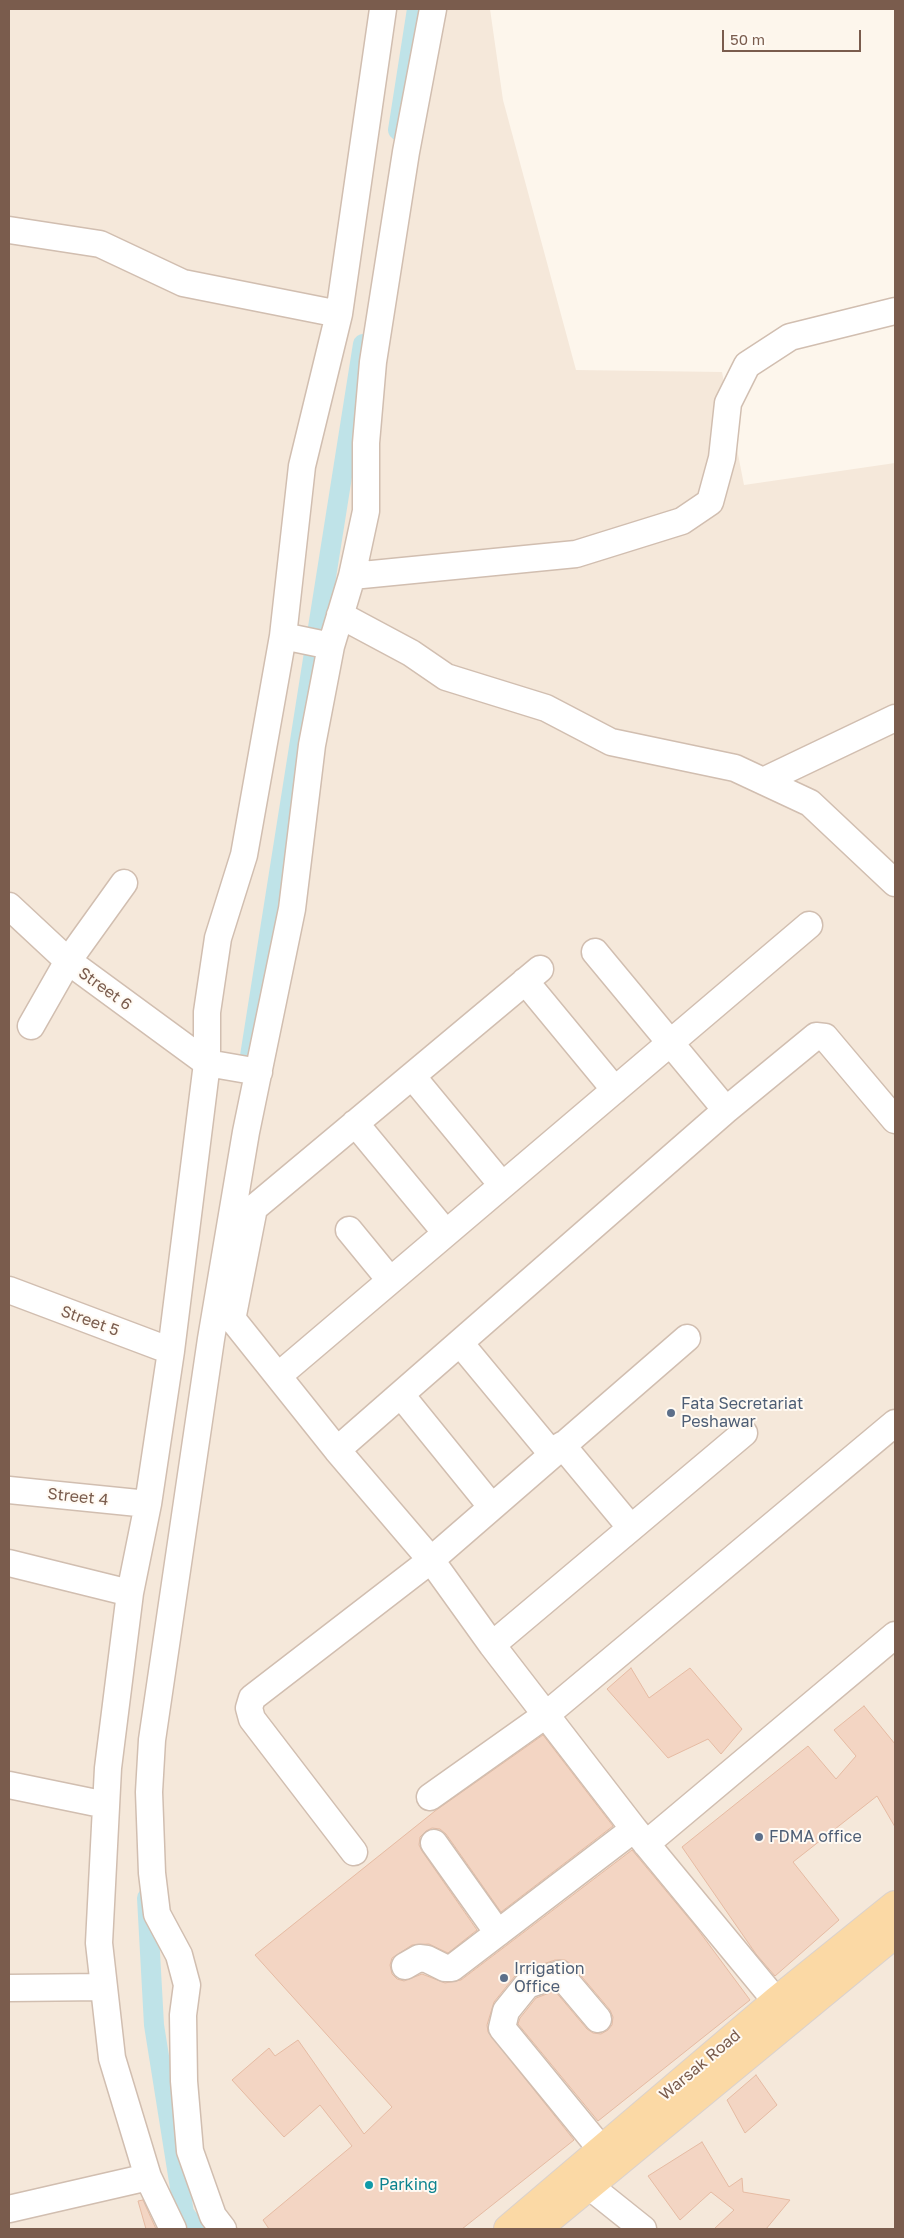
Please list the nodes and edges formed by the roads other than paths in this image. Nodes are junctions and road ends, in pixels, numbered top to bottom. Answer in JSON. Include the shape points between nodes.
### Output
{"nodes":[{"id":1,"x":383,"y":9,"type":"edge"},
{"id":2,"x":433,"y":9,"type":"edge"},
{"id":3,"x":9,"y":230,"type":"edge"},
{"id":4,"x":348,"y":258,"type":"junction"},
{"id":5,"x":388,"y":263,"type":"junction"},
{"id":6,"x":895,"y":311,"type":"edge"},
{"id":7,"x":339,"y":314,"type":"junction"},
{"id":8,"x":352,"y":576,"type":"junction"},
{"id":9,"x":340,"y":616,"type":"junction"},
{"id":10,"x":283,"y":636,"type":"junction"},
{"id":11,"x":331,"y":646,"type":"junction"},
{"id":12,"x":895,"y":718,"type":"edge"},
{"id":13,"x":763,"y":781,"type":"junction"},
{"id":14,"x":124,"y":883,"type":"dead end"},
{"id":15,"x":895,"y":883,"type":"edge"},
{"id":16,"x":9,"y":906,"type":"edge"},
{"id":17,"x":809,"y":925,"type":"dead end"},
{"id":18,"x":595,"y":952,"type":"dead end"},
{"id":19,"x":68,"y":961,"type":"junction"},
{"id":20,"x":31,"y":1026,"type":"dead end"},
{"id":21,"x":670,"y":1043,"type":"junction"},
{"id":22,"x":207,"y":1064,"type":"junction"},
{"id":23,"x":258,"y":1072,"type":"junction"},
{"id":24,"x":412,"y":1076,"type":"junction"},
{"id":25,"x":615,"y":1090,"type":"junction"},
{"id":26,"x":726,"y":1110,"type":"junction"},
{"id":27,"x":895,"y":1120,"type":"edge"},
{"id":28,"x":355,"y":1122,"type":"junction"},
{"id":29,"x":502,"y":1185,"type":"junction"},
{"id":30,"x":349,"y":1230,"type":"dead end"},
{"id":31,"x":446,"y":1234,"type":"junction"},
{"id":32,"x":390,"y":1280,"type":"junction"},
{"id":33,"x":9,"y":1290,"type":"edge"},
{"id":34,"x":686,"y":1338,"type":"dead end"},
{"id":35,"x":460,"y":1343,"type":"junction"},
{"id":36,"x":171,"y":1351,"type":"junction"},
{"id":37,"x":278,"y":1376,"type":"junction"},
{"id":38,"x":401,"y":1395,"type":"junction"},
{"id":39,"x":895,"y":1423,"type":"edge"},
{"id":40,"x":744,"y":1433,"type":"dead end"},
{"id":41,"x":337,"y":1450,"type":"junction"},
{"id":42,"x":557,"y":1450,"type":"junction"},
{"id":43,"x":9,"y":1490,"type":"edge"},
{"id":44,"x":148,"y":1504,"type":"junction"},
{"id":45,"x":491,"y":1506,"type":"junction"},
{"id":46,"x":631,"y":1528,"type":"junction"},
{"id":47,"x":431,"y":1560,"type":"junction"},
{"id":48,"x":9,"y":1563,"type":"edge"},
{"id":49,"x":130,"y":1593,"type":"junction"},
{"id":50,"x":895,"y":1635,"type":"edge"},
{"id":51,"x":492,"y":1645,"type":"junction"},
{"id":52,"x":547,"y":1714,"type":"junction"},
{"id":53,"x":9,"y":1785,"type":"edge"},
{"id":54,"x":430,"y":1797,"type":"dead end"},
{"id":55,"x":106,"y":1805,"type":"junction"},
{"id":56,"x":640,"y":1836,"type":"junction"},
{"id":57,"x":434,"y":1843,"type":"dead end"},
{"id":58,"x":354,"y":1852,"type":"dead end"},
{"id":59,"x":895,"y":1905,"type":"edge"},
{"id":60,"x":498,"y":1933,"type":"junction"},
{"id":61,"x":895,"y":1934,"type":"edge"},
{"id":62,"x":405,"y":1966,"type":"dead end"},
{"id":63,"x":9,"y":1988,"type":"edge"},
{"id":64,"x":104,"y":1988,"type":"junction"},
{"id":65,"x":784,"y":2010,"type":"junction"},
{"id":66,"x":598,"y":2019,"type":"dead end"},
{"id":67,"x":601,"y":2149,"type":"junction"},
{"id":68,"x":148,"y":2177,"type":"junction"},
{"id":69,"x":581,"y":2178,"type":"junction"},
{"id":70,"x":9,"y":2209,"type":"edge"},
{"id":71,"x":173,"y":2229,"type":"edge"},
{"id":72,"x":223,"y":2229,"type":"edge"},
{"id":73,"x":508,"y":2229,"type":"edge"},
{"id":74,"x":537,"y":2229,"type":"edge"},
{"id":75,"x":643,"y":2229,"type":"edge"}],
"edges":[{"from":1,"to":4,"type":"street"},
{"from":2,"to":5,"type":"street"},
{"from":3,"to":7,"type":"street","via":[[100,244],[182,282]]},
{"from":4,"to":5,"type":"street"},
{"from":4,"to":7,"type":"street"},
{"from":5,"to":8,"type":"street","via":[[366,442],[366,511]]},
{"from":6,"to":8,"type":"street","via":[[790,337],[747,365],[728,404],[722,458],[710,502],[682,521],[576,554]]},
{"from":7,"to":10,"type":"street","via":[[302,466]]},
{"from":8,"to":9,"type":"street"},
{"from":9,"to":11,"type":"street"},
{"from":9,"to":13,"type":"street","via":[[411,653],[446,677],[546,708],[611,742],[736,768]]},
{"from":10,"to":11,"type":"street"},
{"from":10,"to":22,"type":"street","via":[[244,855],[218,938],[207,1012]]},
{"from":11,"to":23,"type":"street","via":[[312,744],[292,909]]},
{"from":12,"to":13,"type":"street"},
{"from":13,"to":15,"type":"street","via":[[810,803]]},
{"from":14,"to":19,"type":"street"},
{"from":16,"to":19,"type":"street","name":"Street 6"},
{"from":17,"to":21,"type":"street"},
{"from":18,"to":21,"type":"street"},
{"from":19,"to":20,"type":"street"},
{"from":19,"to":22,"type":"street","name":"Street 6"},
{"from":21,"to":25,"type":"street"},
{"from":21,"to":26,"type":"street"},
{"from":22,"to":23,"type":"street"},
{"from":22,"to":36,"type":"street"},
{"from":23,"to":72,"type":"street","via":[[210,1349],[152,1740],[148,1792],[156,1914],[179,1955],[187,1985],[183,2015],[184,2081],[190,2151],[213,2216]]},
{"from":24,"to":25,"type":"street","via":[[533,975]]},
{"from":24,"to":28,"type":"street"},
{"from":24,"to":29,"type":"street"},
{"from":25,"to":29,"type":"street"},
{"from":26,"to":27,"type":"street","via":[[821,1035]]},
{"from":26,"to":35,"type":"street"},
{"from":28,"to":31,"type":"street"},
{"from":28,"to":37,"type":"street","via":[[254,1208],[233,1315],[234,1321]]},
{"from":29,"to":31,"type":"street"},
{"from":30,"to":32,"type":"street"},
{"from":31,"to":32,"type":"street"},
{"from":32,"to":37,"type":"street"},
{"from":33,"to":36,"type":"street","name":"Street 5"},
{"from":34,"to":42,"type":"street"},
{"from":35,"to":38,"type":"street"},
{"from":35,"to":42,"type":"street"},
{"from":36,"to":44,"type":"street"},
{"from":37,"to":41,"type":"street"},
{"from":38,"to":41,"type":"street"},
{"from":38,"to":45,"type":"street"},
{"from":39,"to":52,"type":"street"},
{"from":40,"to":46,"type":"street"},
{"from":41,"to":47,"type":"street"},
{"from":42,"to":45,"type":"street"},
{"from":42,"to":46,"type":"street"},
{"from":43,"to":44,"type":"street","name":"Street 4"},
{"from":44,"to":49,"type":"street"},
{"from":45,"to":47,"type":"street"},
{"from":46,"to":51,"type":"street"},
{"from":47,"to":51,"type":"street"},
{"from":47,"to":58,"type":"street","via":[[252,1698],[249,1708],[252,1719]]},
{"from":48,"to":49,"type":"street"},
{"from":49,"to":55,"type":"street"},
{"from":50,"to":56,"type":"street"},
{"from":51,"to":52,"type":"street"},
{"from":52,"to":54,"type":"street"},
{"from":52,"to":56,"type":"street"},
{"from":53,"to":55,"type":"street"},
{"from":55,"to":64,"type":"street","via":[[99,1943]]},
{"from":56,"to":60,"type":"street"},
{"from":56,"to":65,"type":"street"},
{"from":57,"to":60,"type":"street"},
{"from":59,"to":65,"type":"main road","name":"Warsak Road"},
{"from":60,"to":62,"type":"street","via":[[452,1968],[419,1958]]},
{"from":61,"to":65,"type":"main road","name":"Warsak Road"},
{"from":63,"to":64,"type":"street"},
{"from":64,"to":68,"type":"street","via":[[112,2058]]},
{"from":65,"to":67,"type":"main road","name":"Warsak Road"},
{"from":65,"to":69,"type":"main road","name":"Warsak Road"},
{"from":66,"to":67,"type":"street","via":[[560,1974],[527,1985],[506,2011],[502,2028]]},
{"from":67,"to":69,"type":"main road","name":"Warsak Road"},
{"from":68,"to":70,"type":"street"},
{"from":68,"to":71,"type":"street"},
{"from":69,"to":73,"type":"main road","name":"Warsak Road"},
{"from":69,"to":74,"type":"main road","name":"Warsak Road"},
{"from":69,"to":75,"type":"street"}]}
